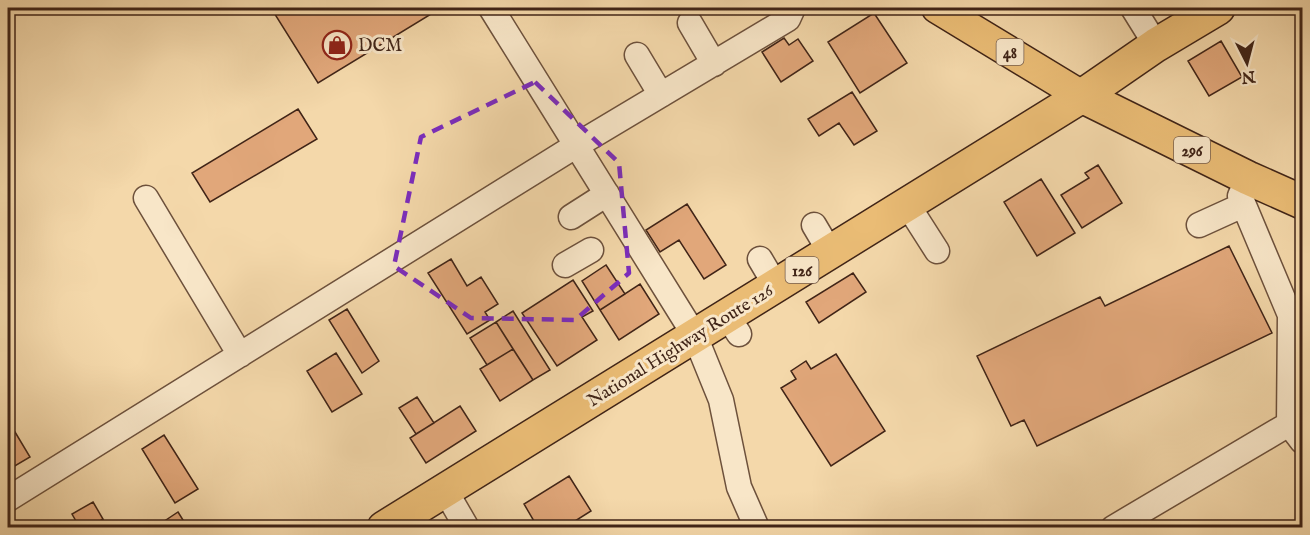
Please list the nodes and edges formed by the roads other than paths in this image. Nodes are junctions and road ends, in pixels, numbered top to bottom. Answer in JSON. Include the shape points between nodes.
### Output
{"nodes":[{"id":1,"x":490,"y":8,"type":"edge"},
{"id":2,"x":793,"y":8,"type":"edge"},
{"id":3,"x":937,"y":8,"type":"edge"},
{"id":4,"x":1133,"y":8,"type":"edge"},
{"id":5,"x":1218,"y":8,"type":"edge"},
{"id":6,"x":690,"y":23,"type":"dead end"},
{"id":7,"x":1156,"y":45,"type":"junction"},
{"id":8,"x":636,"y":55,"type":"dead end"},
{"id":9,"x":714,"y":64,"type":"junction"},
{"id":10,"x":661,"y":95,"type":"junction"},
{"id":11,"x":1082,"y":96,"type":"junction"},
{"id":12,"x":577,"y":145,"type":"junction"},
{"id":13,"x":1246,"y":191,"type":"junction"},
{"id":14,"x":607,"y":194,"type":"junction"},
{"id":15,"x":146,"y":198,"type":"dead end"},
{"id":16,"x":1302,"y":202,"type":"edge"},
{"id":17,"x":907,"y":204,"type":"junction"},
{"id":18,"x":571,"y":217,"type":"dead end"},
{"id":19,"x":1199,"y":225,"type":"dead end"},
{"id":20,"x":591,"y":249,"type":"dead end"},
{"id":21,"x":937,"y":251,"type":"dead end"},
{"id":22,"x":565,"y":265,"type":"dead end"},
{"id":23,"x":695,"y":336,"type":"junction"},
{"id":24,"x":240,"y":355,"type":"junction"},
{"id":25,"x":1296,"y":432,"type":"edge"},
{"id":26,"x":445,"y":490,"type":"junction"},
{"id":27,"x":8,"y":499,"type":"edge"},
{"id":28,"x":384,"y":528,"type":"edge"},
{"id":29,"x":467,"y":528,"type":"edge"},
{"id":30,"x":757,"y":528,"type":"edge"},
{"id":31,"x":1113,"y":528,"type":"edge"}],
"edges":[{"from":1,"to":12,"type":"street"},
{"from":2,"to":9,"type":"street","via":[[788,19]]},
{"from":3,"to":11,"type":"main road","number":"48"},
{"from":4,"to":7,"type":"street"},
{"from":5,"to":7,"type":"highway","name":"National Highway Route 126","number":"126"},
{"from":6,"to":9,"type":"street"},
{"from":7,"to":11,"type":"highway","name":"National Highway Route 126","number":"126"},
{"from":8,"to":10,"type":"street"},
{"from":9,"to":10,"type":"street"},
{"from":10,"to":12,"type":"street"},
{"from":11,"to":13,"type":"highway","number":"296"},
{"from":11,"to":17,"type":"highway","name":"National Highway Route 126","number":"126"},
{"from":12,"to":14,"type":"street"},
{"from":12,"to":24,"type":"street","via":[[464,209]]},
{"from":13,"to":16,"type":"highway","number":"296"},
{"from":13,"to":19,"type":"street"},
{"from":13,"to":25,"type":"street","via":[[1290,315]]},
{"from":14,"to":18,"type":"street"},
{"from":14,"to":23,"type":"street"},
{"from":15,"to":24,"type":"street"},
{"from":17,"to":21,"type":"street"},
{"from":17,"to":23,"type":"highway","name":"National Highway Route 126","number":"126","via":[[822,239],[733,325]]},
{"from":20,"to":22,"type":"street"},
{"from":23,"to":26,"type":"highway","name":"National Highway Route 126","number":"126"},
{"from":23,"to":30,"type":"street","via":[[721,400],[739,487]]},
{"from":24,"to":27,"type":"street"},
{"from":25,"to":31,"type":"street"},
{"from":26,"to":28,"type":"highway","name":"National Highway Route 126","number":"126"},
{"from":26,"to":29,"type":"street"}]}
